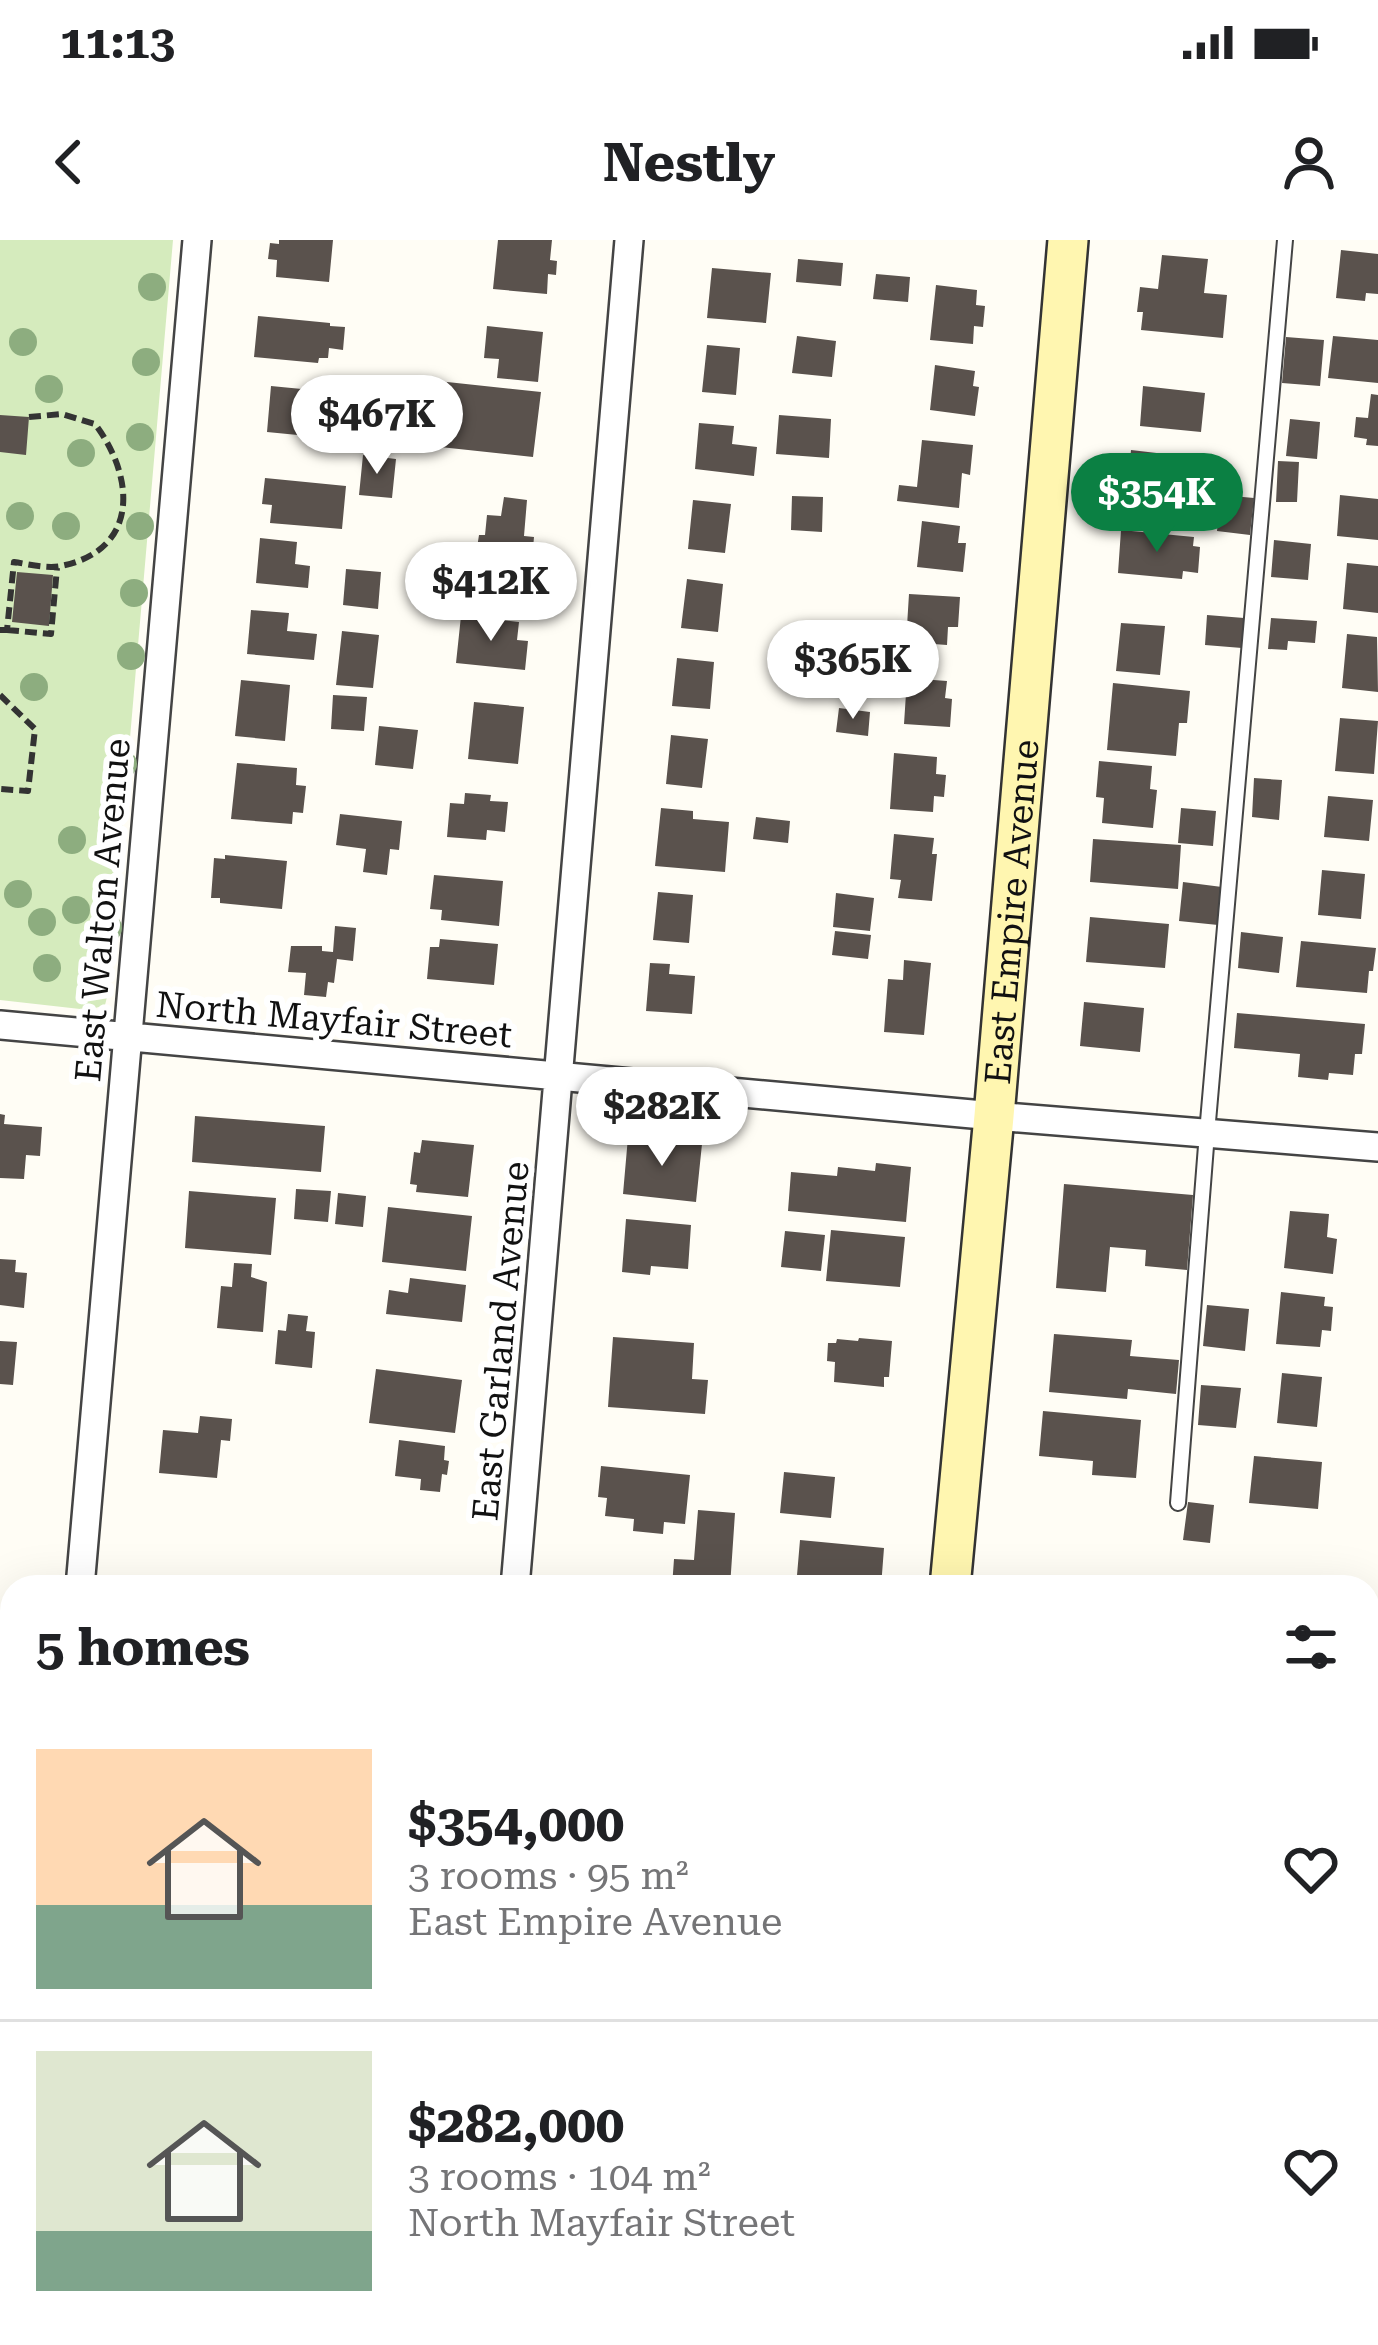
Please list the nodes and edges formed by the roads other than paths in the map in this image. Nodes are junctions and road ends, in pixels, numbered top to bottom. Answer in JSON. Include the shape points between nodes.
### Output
{"nodes":[{"id":1,"x":197,"y":240,"type":"edge"},
{"id":2,"x":629,"y":240,"type":"edge"},
{"id":3,"x":1068,"y":240,"type":"edge"},
{"id":4,"x":1285,"y":240,"type":"edge"},
{"id":5,"x":0,"y":1025,"type":"edge"},
{"id":6,"x":127,"y":1036,"type":"junction"},
{"id":7,"x":559,"y":1075,"type":"junction"},
{"id":8,"x":994,"y":1116,"type":"junction"},
{"id":9,"x":1207,"y":1132,"type":"junction"},
{"id":10,"x":1378,"y":1147,"type":"edge"},
{"id":11,"x":1178,"y":1503,"type":"dead end"},
{"id":12,"x":81,"y":1575,"type":"edge"},
{"id":13,"x":515,"y":1575,"type":"edge"},
{"id":14,"x":952,"y":1575,"type":"edge"}],
"edges":[{"from":1,"to":6,"type":"street","name":"East Walton Avenue"},
{"from":2,"to":7,"type":"street","name":"East Garland Avenue"},
{"from":3,"to":8,"type":"street","name":"East Empire Avenue"},
{"from":4,"to":9,"type":"lane"},
{"from":5,"to":6,"type":"street","name":"North Mayfair Street"},
{"from":6,"to":7,"type":"street","name":"North Mayfair Street"},
{"from":6,"to":12,"type":"street","name":"East Walton Avenue"},
{"from":7,"to":8,"type":"street","name":"North Mayfair Street"},
{"from":7,"to":13,"type":"street","name":"East Garland Avenue"},
{"from":8,"to":9,"type":"street","name":"North Mayfair Street"},
{"from":8,"to":14,"type":"street","name":"East Empire Avenue"},
{"from":9,"to":10,"type":"street","name":"North Mayfair Street"},
{"from":9,"to":11,"type":"lane"}]}
